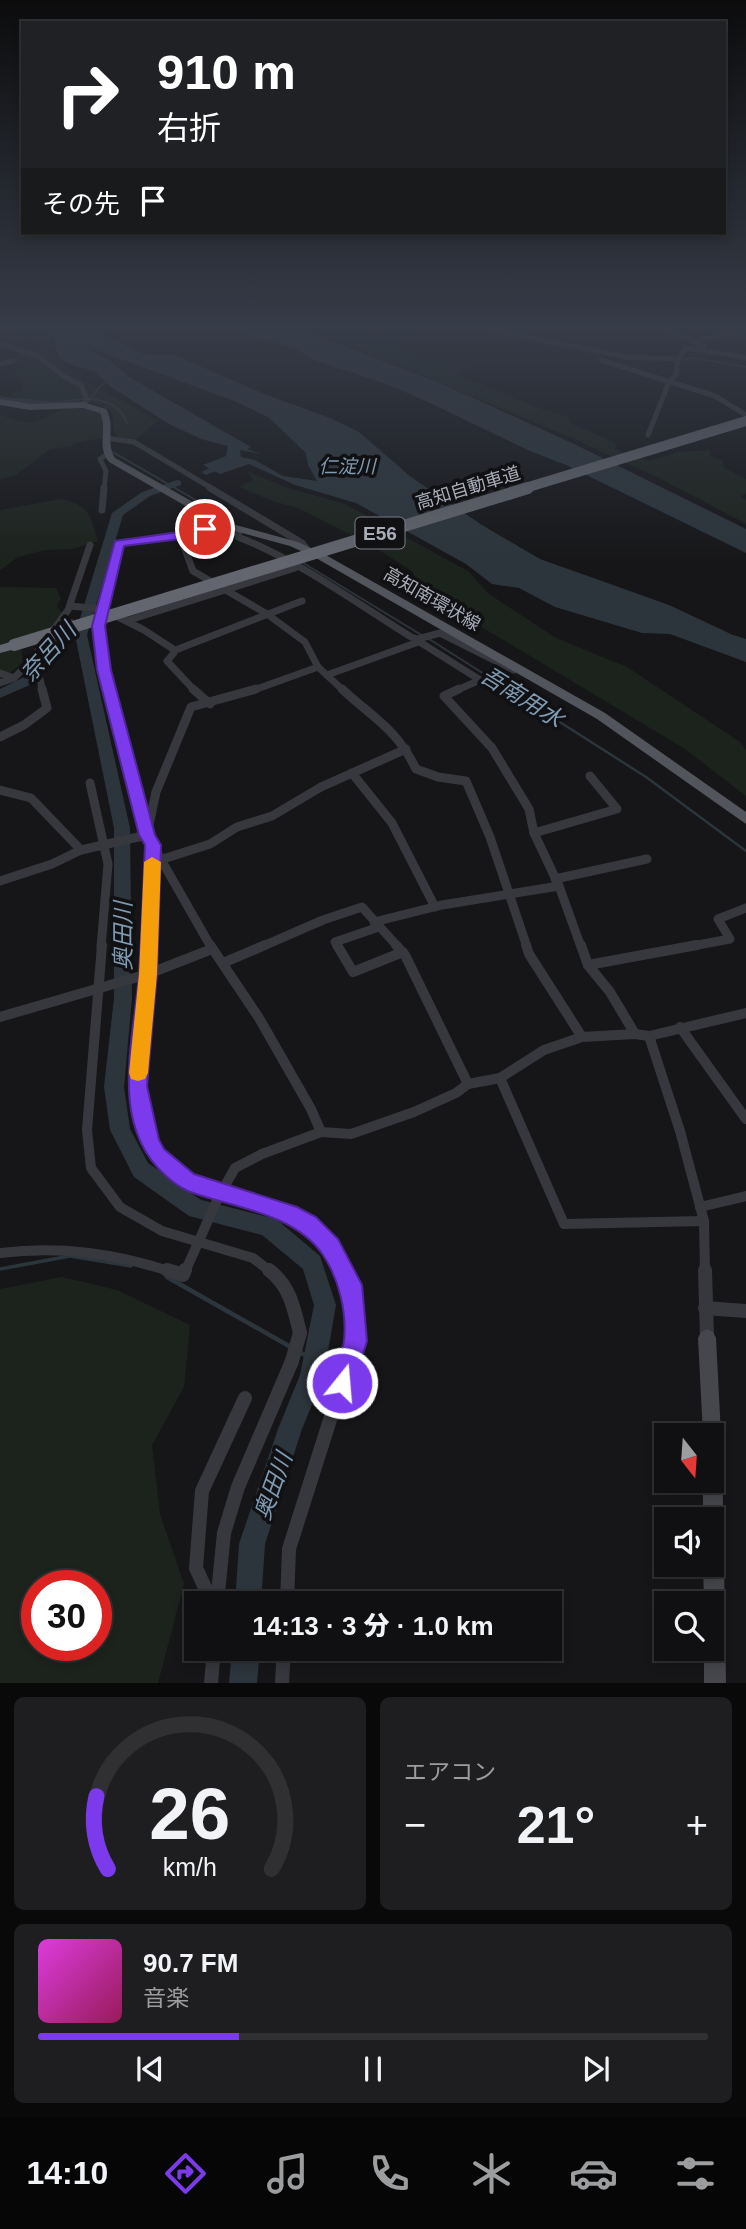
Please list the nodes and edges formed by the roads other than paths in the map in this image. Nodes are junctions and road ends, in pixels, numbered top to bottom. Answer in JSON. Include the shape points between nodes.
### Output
{"nodes":[{"id":1,"x":95,"y":409,"type":"edge"},
{"id":2,"x":658,"y":409,"type":"edge"},
{"id":3,"x":746,"y":421,"type":"edge"},
{"id":4,"x":648,"y":435,"type":"dead end"},
{"id":5,"x":105,"y":438,"type":"junction"},
{"id":6,"x":106,"y":455,"type":"junction"},
{"id":7,"x":102,"y":510,"type":"dead end"},
{"id":8,"x":217,"y":520,"type":"junction"},
{"id":9,"x":239,"y":531,"type":"junction"},
{"id":10,"x":180,"y":536,"type":"junction"},
{"id":11,"x":90,"y":545,"type":"dead end"},
{"id":12,"x":306,"y":548,"type":"junction"},
{"id":13,"x":295,"y":568,"type":"junction"},
{"id":14,"x":223,"y":591,"type":"junction"},
{"id":15,"x":302,"y":601,"type":"dead end"},
{"id":16,"x":70,"y":606,"type":"junction"},
{"id":17,"x":102,"y":609,"type":"junction"},
{"id":18,"x":265,"y":614,"type":"junction"},
{"id":19,"x":127,"y":621,"type":"junction"},
{"id":20,"x":418,"y":640,"type":"junction"},
{"id":21,"x":0,"y":649,"type":"edge"},
{"id":22,"x":173,"y":651,"type":"junction"},
{"id":23,"x":27,"y":666,"type":"junction"},
{"id":24,"x":318,"y":667,"type":"junction"},
{"id":25,"x":0,"y":673,"type":"edge"},
{"id":26,"x":327,"y":675,"type":"junction"},
{"id":27,"x":14,"y":678,"type":"junction"},
{"id":28,"x":0,"y":683,"type":"edge"},
{"id":29,"x":574,"y":700,"type":"junction"},
{"id":30,"x":210,"y":704,"type":"junction"},
{"id":31,"x":0,"y":737,"type":"edge"},
{"id":32,"x":406,"y":749,"type":"junction"},
{"id":33,"x":352,"y":773,"type":"junction"},
{"id":34,"x":590,"y":776,"type":"dead end"},
{"id":35,"x":90,"y":783,"type":"dead end"},
{"id":36,"x":0,"y":790,"type":"edge"},
{"id":37,"x":746,"y":819,"type":"edge"},
{"id":38,"x":534,"y":833,"type":"junction"},
{"id":39,"x":143,"y":836,"type":"junction"},
{"id":40,"x":109,"y":844,"type":"junction"},
{"id":41,"x":153,"y":845,"type":"junction"},
{"id":42,"x":82,"y":850,"type":"junction"},
{"id":43,"x":163,"y":859,"type":"junction"},
{"id":44,"x":646,"y":859,"type":"dead end"},
{"id":45,"x":0,"y":881,"type":"edge"},
{"id":46,"x":557,"y":883,"type":"junction"},
{"id":47,"x":507,"y":894,"type":"junction"},
{"id":48,"x":435,"y":907,"type":"junction"},
{"id":49,"x":746,"y":908,"type":"edge"},
{"id":50,"x":376,"y":924,"type":"junction"},
{"id":51,"x":212,"y":949,"type":"junction"},
{"id":52,"x":402,"y":952,"type":"junction"},
{"id":53,"x":223,"y":963,"type":"junction"},
{"id":54,"x":588,"y":965,"type":"junction"},
{"id":55,"x":148,"y":974,"type":"junction"},
{"id":56,"x":102,"y":987,"type":"junction"},
{"id":57,"x":746,"y":1013,"type":"edge"},
{"id":58,"x":0,"y":1017,"type":"edge"},
{"id":59,"x":680,"y":1027,"type":"junction"},
{"id":60,"x":635,"y":1034,"type":"junction"},
{"id":61,"x":649,"y":1036,"type":"junction"},
{"id":62,"x":582,"y":1037,"type":"junction"},
{"id":63,"x":499,"y":1078,"type":"junction"},
{"id":64,"x":468,"y":1084,"type":"junction"},
{"id":65,"x":746,"y":1119,"type":"edge"},
{"id":66,"x":321,"y":1132,"type":"junction"},
{"id":67,"x":220,"y":1194,"type":"junction"},
{"id":68,"x":746,"y":1196,"type":"edge"},
{"id":69,"x":700,"y":1207,"type":"junction"},
{"id":70,"x":704,"y":1221,"type":"junction"},
{"id":71,"x":200,"y":1239,"type":"junction"},
{"id":72,"x":0,"y":1253,"type":"edge"},
{"id":73,"x":705,"y":1308,"type":"junction"},
{"id":74,"x":746,"y":1311,"type":"edge"},
{"id":75,"x":707,"y":1338,"type":"joint"},
{"id":76,"x":292,"y":1362,"type":"edge"},
{"id":77,"x":292,"y":1362,"type":"edge"},
{"id":78,"x":245,"y":1398,"type":"dead end"},
{"id":79,"x":711,"y":1423,"type":"edge"},
{"id":80,"x":713,"y":1493,"type":"edge"},
{"id":81,"x":208,"y":1591,"type":"edge"},
{"id":82,"x":216,"y":1591,"type":"edge"},
{"id":83,"x":287,"y":1591,"type":"edge"},
{"id":84,"x":213,"y":1661,"type":"edge"},
{"id":85,"x":283,"y":1661,"type":"edge"},
{"id":86,"x":211,"y":1683,"type":"edge"},
{"id":87,"x":282,"y":1683,"type":"edge"},
{"id":88,"x":715,"y":1683,"type":"edge"}],
"edges":[{"from":1,"to":5,"type":"main road","via":[[107,416]]},
{"from":2,"to":4,"type":"street"},
{"from":3,"to":21,"type":"highway","name":"高知自動車道","number":"E56","bridge":true},
{"from":5,"to":6,"type":"main road"},
{"from":5,"to":12,"type":"street","via":[[134,442]]},
{"from":6,"to":7,"type":"street","via":[[100,459],[106,471]]},
{"from":6,"to":8,"type":"main road","name":"高知南環状線"},
{"from":8,"to":9,"type":"main road","name":"高知南環状線"},
{"from":8,"to":10,"type":"street"},
{"from":9,"to":12,"type":"main road","name":"高知南環状線"},
{"from":9,"to":13,"type":"street","via":[[238,537]]},
{"from":10,"to":14,"type":"street","via":[[189,565]]},
{"from":10,"to":17,"type":"street","via":[[119,543]]},
{"from":11,"to":16,"type":"street"},
{"from":12,"to":29,"type":"main road","name":"高知南環状線"},
{"from":13,"to":14,"type":"street"},
{"from":13,"to":20,"type":"street"},
{"from":14,"to":18,"type":"street"},
{"from":14,"to":19,"type":"street"},
{"from":15,"to":18,"type":"street"},
{"from":16,"to":17,"type":"street"},
{"from":16,"to":23,"type":"street"},
{"from":17,"to":19,"type":"street"},
{"from":17,"to":39,"type":"street","via":[[101,654]]},
{"from":18,"to":22,"type":"street"},
{"from":18,"to":24,"type":"street","via":[[305,642]]},
{"from":19,"to":22,"type":"street"},
{"from":20,"to":26,"type":"street"},
{"from":20,"to":29,"type":"street","via":[[437,632]]},
{"from":20,"to":38,"type":"street","via":[[480,680],[444,696],[492,748],[528,809]]},
{"from":22,"to":30,"type":"street","via":[[167,661]]},
{"from":23,"to":27,"type":"street"},
{"from":23,"to":31,"type":"street","via":[[38,672],[46,712]]},
{"from":24,"to":26,"type":"street"},
{"from":24,"to":30,"type":"street"},
{"from":25,"to":27,"type":"street"},
{"from":26,"to":32,"type":"street","via":[[385,724]]},
{"from":27,"to":28,"type":"street"},
{"from":29,"to":37,"type":"main road","name":"高知南環状線"},
{"from":30,"to":39,"type":"street","via":[[191,707],[186,714]]},
{"from":32,"to":33,"type":"street"},
{"from":32,"to":47,"type":"street","via":[[416,769],[466,780]]},
{"from":33,"to":43,"type":"street","via":[[272,816]]},
{"from":33,"to":48,"type":"street","via":[[392,823]]},
{"from":34,"to":38,"type":"street","via":[[617,809]]},
{"from":35,"to":40,"type":"street"},
{"from":36,"to":42,"type":"street","via":[[31,798]]},
{"from":38,"to":46,"type":"street"},
{"from":39,"to":40,"type":"street"},
{"from":39,"to":41,"type":"street"},
{"from":40,"to":42,"type":"street"},
{"from":40,"to":56,"type":"street"},
{"from":41,"to":43,"type":"street"},
{"from":41,"to":55,"type":"street"},
{"from":42,"to":45,"type":"street"},
{"from":43,"to":51,"type":"street"},
{"from":44,"to":46,"type":"street"},
{"from":46,"to":47,"type":"street"},
{"from":46,"to":54,"type":"street"},
{"from":47,"to":48,"type":"street"},
{"from":47,"to":62,"type":"street","via":[[529,954]]},
{"from":48,"to":50,"type":"street"},
{"from":49,"to":54,"type":"street","via":[[718,919],[730,939]]},
{"from":50,"to":52,"type":"street"},
{"from":50,"to":52,"type":"street","via":[[335,942],[353,972]]},
{"from":50,"to":53,"type":"street","via":[[362,907]]},
{"from":51,"to":53,"type":"street"},
{"from":51,"to":55,"type":"street"},
{"from":52,"to":64,"type":"street"},
{"from":53,"to":66,"type":"street","via":[[259,1018]]},
{"from":54,"to":60,"type":"street"},
{"from":55,"to":56,"type":"street"},
{"from":55,"to":67,"type":"street","via":[[137,1086],[150,1143],[187,1182]]},
{"from":56,"to":58,"type":"street"},
{"from":56,"to":71,"type":"street","via":[[87,1130],[91,1168],[120,1207],[162,1231]]},
{"from":57,"to":59,"type":"street"},
{"from":59,"to":61,"type":"street"},
{"from":59,"to":65,"type":"street"},
{"from":60,"to":61,"type":"street"},
{"from":60,"to":62,"type":"street"},
{"from":61,"to":69,"type":"street"},
{"from":62,"to":63,"type":"street","via":[[544,1050]]},
{"from":63,"to":64,"type":"street"},
{"from":63,"to":70,"type":"street","via":[[564,1224]]},
{"from":64,"to":66,"type":"street","via":[[414,1112],[351,1133]]},
{"from":66,"to":67,"type":"street","via":[[235,1168]]},
{"from":67,"to":71,"type":"street"},
{"from":67,"to":83,"type":"street","via":[[290,1214],[308,1224],[330,1246],[351,1285],[355,1341],[289,1549]]},
{"from":68,"to":69,"type":"street"},
{"from":69,"to":70,"type":"street"},
{"from":70,"to":73,"type":"street"},
{"from":71,"to":72,"type":"street","via":[[183,1275],[137,1260],[82,1250],[52,1247]]},
{"from":71,"to":76,"type":"street","bridge":true,"via":[[253,1258],[281,1279],[293,1301],[300,1333]]},
{"from":73,"to":74,"type":"street"},
{"from":73,"to":75,"type":"street"},
{"from":75,"to":79,"type":"street"},
{"from":77,"to":82,"type":"street","bridge":true,"via":[[237,1487],[224,1533]]},
{"from":78,"to":81,"type":"street","via":[[202,1490],[197,1568]]},
{"from":80,"to":88,"type":"street"},
{"from":84,"to":86,"type":"street"},
{"from":85,"to":87,"type":"street"}]}
